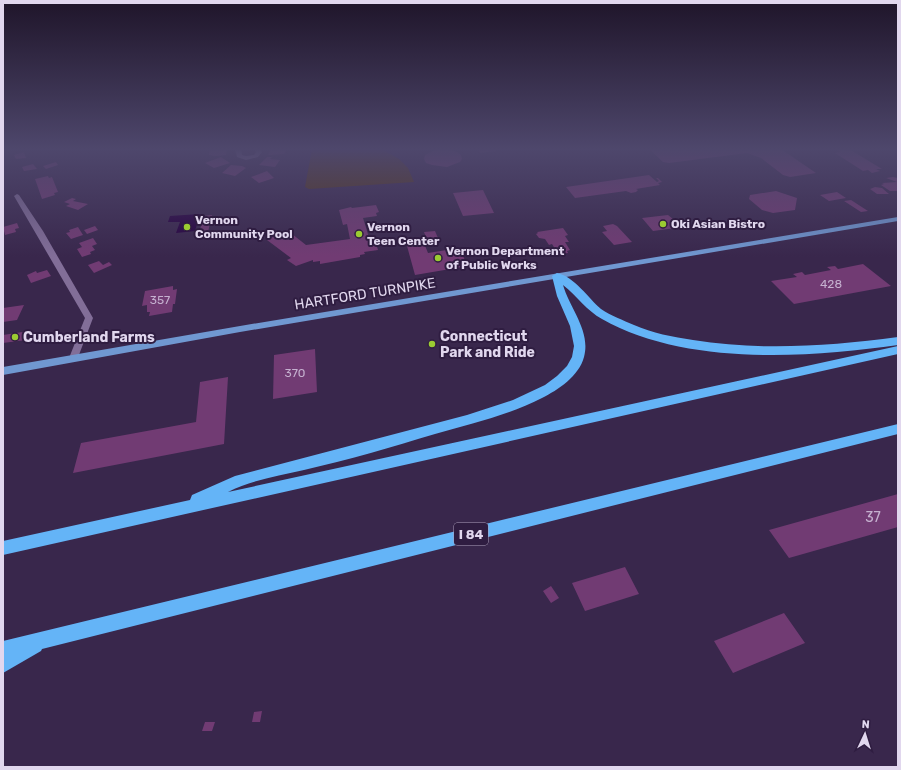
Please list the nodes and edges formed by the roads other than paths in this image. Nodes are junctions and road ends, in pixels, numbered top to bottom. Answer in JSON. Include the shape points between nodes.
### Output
{"nodes":[{"id":1,"x":17,"y":196,"type":"dead end"},
{"id":2,"x":898,"y":219,"type":"edge"},
{"id":3,"x":557,"y":276,"type":"junction"},
{"id":4,"x":898,"y":341,"type":"edge"},
{"id":5,"x":898,"y":350,"type":"edge"},
{"id":6,"x":74,"y":358,"type":"junction"},
{"id":7,"x":3,"y":371,"type":"edge"},
{"id":8,"x":898,"y":428,"type":"edge"},
{"id":9,"x":179,"y":509,"type":"junction"},
{"id":10,"x":3,"y":548,"type":"edge"},
{"id":11,"x":44,"y":639,"type":"junction"},
{"id":12,"x":3,"y":650,"type":"edge"},
{"id":13,"x":3,"y":664,"type":"edge"}],
"edges":[{"from":1,"to":6,"type":"street","via":[[40,231],[89,318]]},
{"from":2,"to":3,"type":"main road","name":"HARTFORD TURNPIKE"},
{"from":3,"to":4,"type":"highway","via":[[571,285],[589,305],[606,317],[653,335],[685,342],[738,349],[796,351],[859,347]]},
{"from":3,"to":6,"type":"main road","name":"HARTFORD TURNPIKE"},
{"from":3,"to":9,"type":"highway","via":[[559,290],[578,332],[580,348],[570,371],[546,390],[469,419],[240,480]]},
{"from":5,"to":9,"type":"highway"},
{"from":6,"to":7,"type":"main road","name":"HARTFORD TURNPIKE"},
{"from":8,"to":11,"type":"highway","number":"I 84"},
{"from":9,"to":10,"type":"highway"},
{"from":11,"to":12,"type":"highway","number":"I 84"},
{"from":11,"to":13,"type":"highway"}]}
